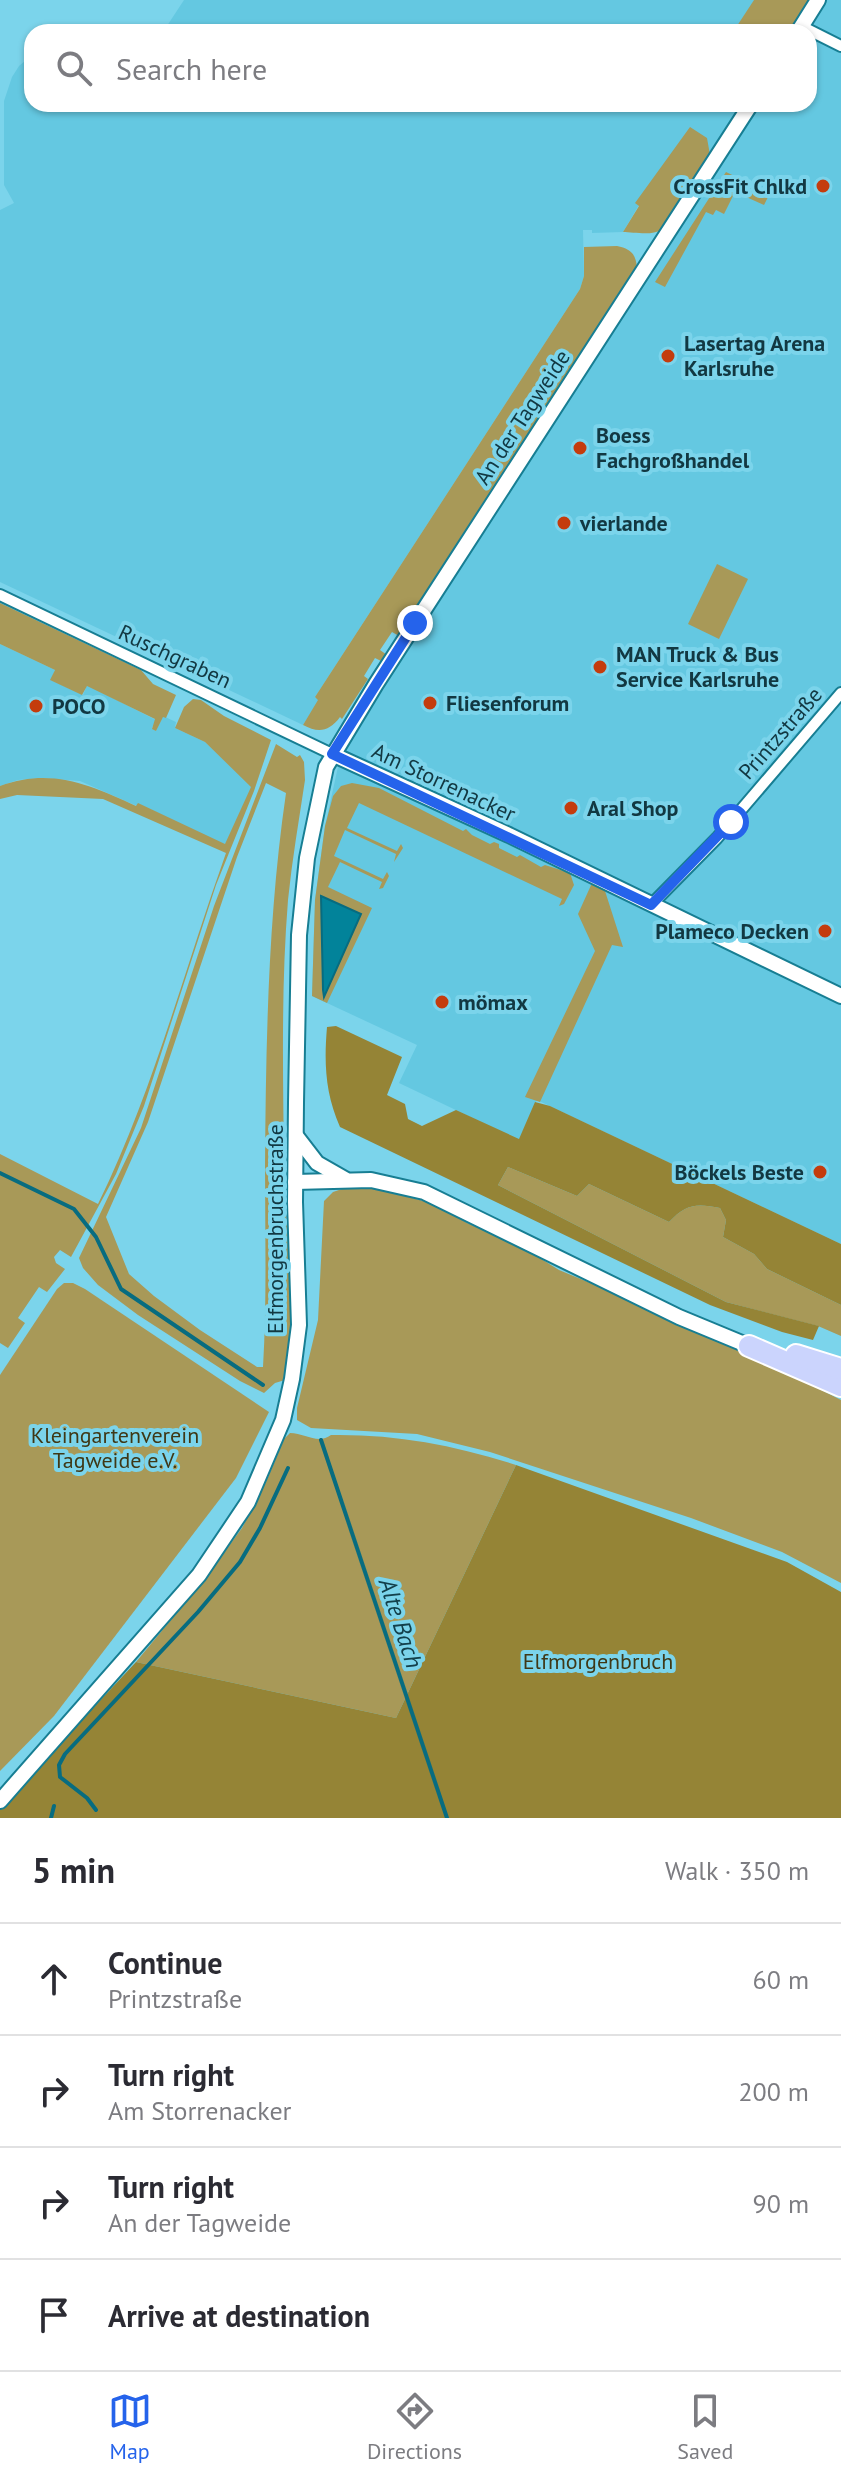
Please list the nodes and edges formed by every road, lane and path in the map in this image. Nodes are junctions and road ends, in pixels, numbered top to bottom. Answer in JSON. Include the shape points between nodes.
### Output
{"nodes":[{"id":1,"x":818,"y":0,"type":"edge"},
{"id":2,"x":803,"y":24,"type":"edge"},
{"id":3,"x":817,"y":36,"type":"edge"},
{"id":4,"x":841,"y":46,"type":"edge"},
{"id":5,"x":746,"y":112,"type":"edge"},
{"id":6,"x":0,"y":595,"type":"edge"},
{"id":7,"x":841,"y":693,"type":"edge"},
{"id":8,"x":332,"y":754,"type":"junction"},
{"id":9,"x":651,"y":905,"type":"junction"},
{"id":10,"x":841,"y":996,"type":"edge"},
{"id":11,"x":297,"y":1137,"type":"junction"},
{"id":12,"x":345,"y":1179,"type":"junction"},
{"id":13,"x":295,"y":1182,"type":"junction"},
{"id":14,"x":749,"y":1346,"type":"junction"},
{"id":15,"x":841,"y":1369,"type":"edge"},
{"id":16,"x":841,"y":1386,"type":"edge"},
{"id":17,"x":0,"y":1801,"type":"edge"}],
"edges":[{"from":1,"to":2,"type":"main road"},
{"from":3,"to":4,"type":"street"},
{"from":5,"to":8,"type":"main road","name":"An der Tagweide"},
{"from":6,"to":8,"type":"street","name":"Ruschgraben"},
{"from":7,"to":9,"type":"street","name":"Printzstraße","via":[[717,838]]},
{"from":8,"to":9,"type":"main road","name":"Am Storrenacker"},
{"from":8,"to":11,"type":"main road","name":"Elfmorgenbruchstraße","via":[[318,797],[301,908]]},
{"from":9,"to":10,"type":"main road","name":"Am Storrenacker"},
{"from":11,"to":12,"type":"main road","via":[[317,1163]]},
{"from":11,"to":13,"type":"main road","name":"Elfmorgenbruchstraße"},
{"from":12,"to":13,"type":"main road"},
{"from":12,"to":14,"type":"main road","via":[[390,1183],[449,1202]]},
{"from":13,"to":17,"type":"main road","name":"Elfmorgenbruchstraße","via":[[297,1348],[287,1404],[262,1474],[199,1575]]},
{"from":14,"to":15,"type":"highway"},
{"from":14,"to":16,"type":"highway"}]}
